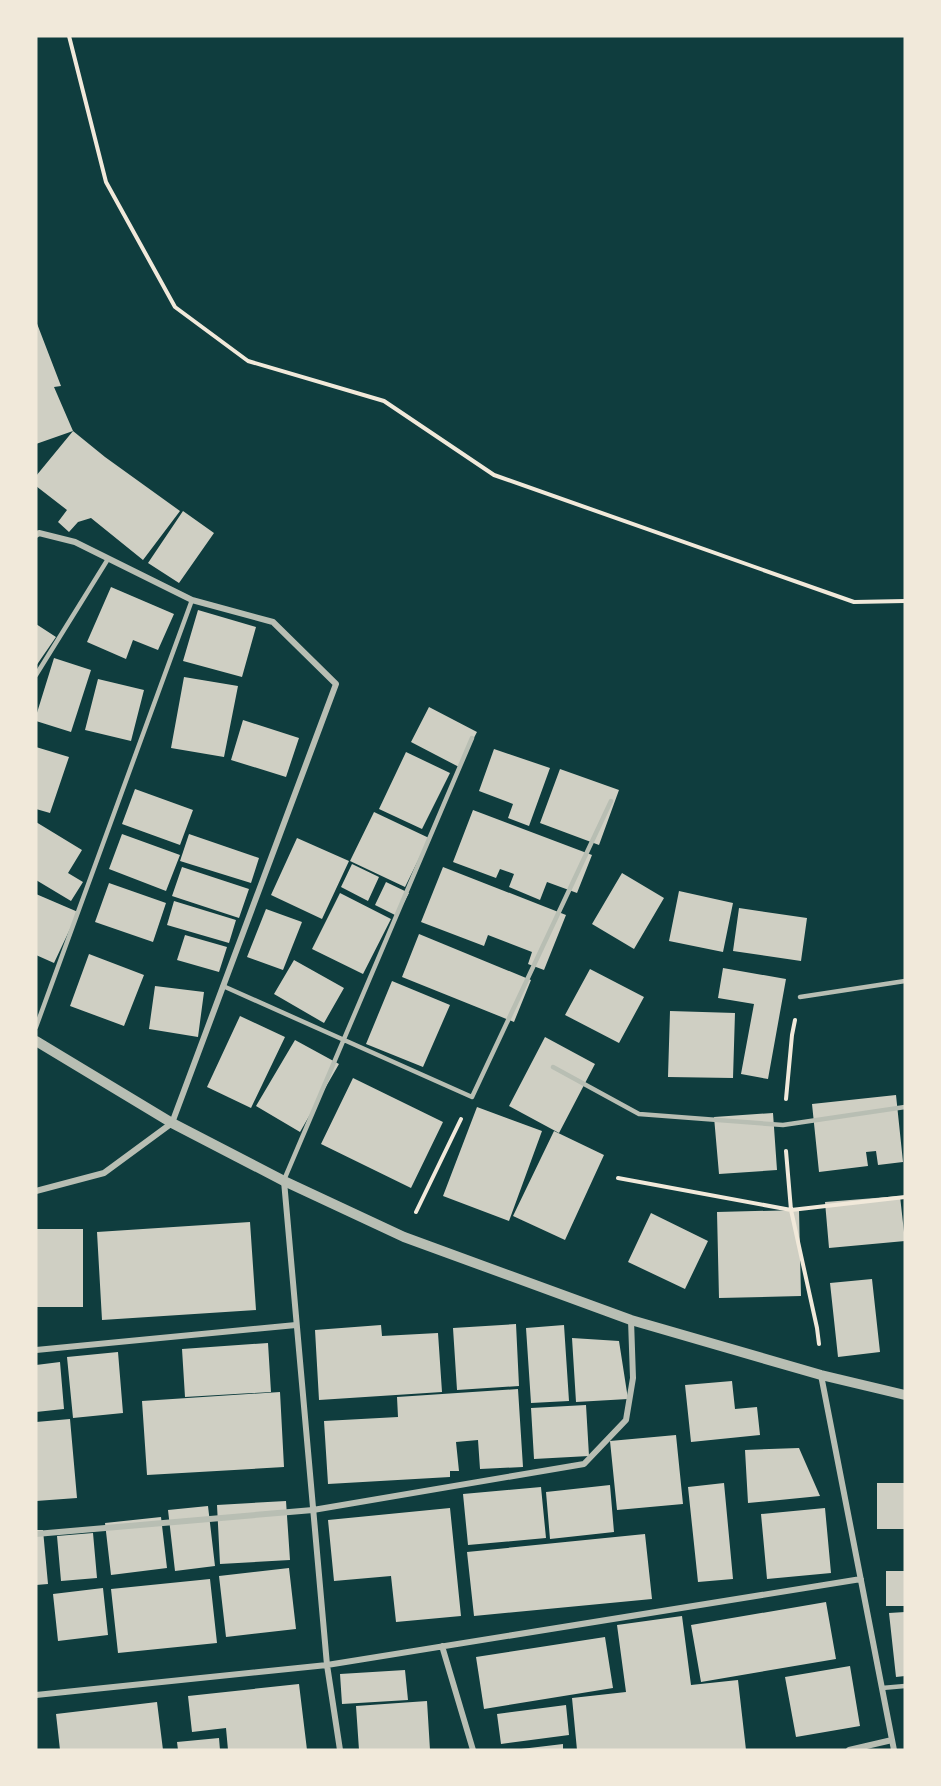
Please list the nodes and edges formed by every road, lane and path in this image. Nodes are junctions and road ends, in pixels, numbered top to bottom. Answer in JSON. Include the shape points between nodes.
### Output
{"nodes":[{"id":1,"x":69,"y":36,"type":"edge"},
{"id":2,"x":37,"y":532,"type":"edge"},
{"id":3,"x":108,"y":559,"type":"junction"},
{"id":4,"x":192,"y":600,"type":"junction"},
{"id":5,"x":905,"y":602,"type":"edge"},
{"id":6,"x":36,"y":675,"type":"edge"},
{"id":7,"x":472,"y":738,"type":"dead end"},
{"id":8,"x":611,"y":801,"type":"dead end"},
{"id":9,"x":905,"y":981,"type":"edge"},
{"id":10,"x":223,"y":986,"type":"junction"},
{"id":11,"x":800,"y":997,"type":"joint"},
{"id":12,"x":36,"y":1027,"type":"edge"},
{"id":13,"x":344,"y":1040,"type":"junction"},
{"id":14,"x":36,"y":1041,"type":"edge"},
{"id":15,"x":553,"y":1067,"type":"dead end"},
{"id":16,"x":472,"y":1097,"type":"junction"},
{"id":17,"x":905,"y":1107,"type":"edge"},
{"id":18,"x":172,"y":1123,"type":"junction"},
{"id":19,"x":783,"y":1125,"type":"junction"},
{"id":20,"x":618,"y":1178,"type":"dead end"},
{"id":21,"x":284,"y":1181,"type":"junction"},
{"id":22,"x":36,"y":1191,"type":"edge"},
{"id":23,"x":905,"y":1197,"type":"edge"},
{"id":24,"x":791,"y":1210,"type":"junction"},
{"id":25,"x":404,"y":1237,"type":"junction"},
{"id":26,"x":631,"y":1320,"type":"junction"},
{"id":27,"x":296,"y":1325,"type":"junction"},
{"id":28,"x":36,"y":1350,"type":"edge"},
{"id":29,"x":821,"y":1375,"type":"junction"},
{"id":30,"x":905,"y":1395,"type":"edge"},
{"id":31,"x":313,"y":1510,"type":"junction"},
{"id":32,"x":36,"y":1534,"type":"edge"},
{"id":33,"x":861,"y":1579,"type":"junction"},
{"id":34,"x":442,"y":1646,"type":"junction"},
{"id":35,"x":327,"y":1665,"type":"junction"},
{"id":36,"x":905,"y":1686,"type":"edge"},
{"id":37,"x":882,"y":1688,"type":"junction"},
{"id":38,"x":36,"y":1695,"type":"edge"},
{"id":39,"x":892,"y":1740,"type":"junction"},
{"id":40,"x":340,"y":1750,"type":"edge"},
{"id":41,"x":473,"y":1750,"type":"edge"},
{"id":42,"x":849,"y":1750,"type":"edge"},
{"id":43,"x":894,"y":1750,"type":"edge"}],
"edges":[{"from":1,"to":5,"type":"path","via":[[106,182],[129,224],[175,307],[248,361],[384,401],[494,475],[854,602]]},
{"from":2,"to":3,"type":"street","via":[[75,542]]},
{"from":3,"to":4,"type":"street"},
{"from":3,"to":6,"type":"lane"},
{"from":4,"to":10,"type":"street","via":[[273,622],[336,684]]},
{"from":4,"to":12,"type":"lane"},
{"from":7,"to":13,"type":"lane"},
{"from":8,"to":16,"type":"lane"},
{"from":9,"to":11,"type":"lane"},
{"from":10,"to":13,"type":"lane"},
{"from":10,"to":18,"type":"street"},
{"from":11,"to":19,"type":"path"},
{"from":13,"to":16,"type":"lane"},
{"from":13,"to":21,"type":"lane"},
{"from":14,"to":18,"type":"street"},
{"from":15,"to":19,"type":"lane","via":[[639,1114]]},
{"from":16,"to":25,"type":"path"},
{"from":17,"to":19,"type":"lane"},
{"from":18,"to":21,"type":"street"},
{"from":18,"to":22,"type":"street","via":[[104,1173]]},
{"from":19,"to":24,"type":"path"},
{"from":20,"to":24,"type":"path"},
{"from":21,"to":25,"type":"street"},
{"from":21,"to":27,"type":"street"},
{"from":23,"to":24,"type":"path"},
{"from":24,"to":29,"type":"path","via":[[817,1328]]},
{"from":25,"to":26,"type":"street"},
{"from":26,"to":29,"type":"street"},
{"from":26,"to":31,"type":"street","via":[[633,1378],[626,1420],[584,1464]]},
{"from":27,"to":28,"type":"street"},
{"from":27,"to":31,"type":"street"},
{"from":29,"to":30,"type":"street"},
{"from":29,"to":33,"type":"street"},
{"from":31,"to":32,"type":"street"},
{"from":31,"to":35,"type":"street"},
{"from":33,"to":34,"type":"street"},
{"from":33,"to":37,"type":"street"},
{"from":34,"to":35,"type":"street"},
{"from":34,"to":41,"type":"street"},
{"from":35,"to":38,"type":"street"},
{"from":35,"to":40,"type":"street"},
{"from":36,"to":37,"type":"lane"},
{"from":37,"to":39,"type":"street"},
{"from":39,"to":42,"type":"street"},
{"from":39,"to":43,"type":"street"}]}
